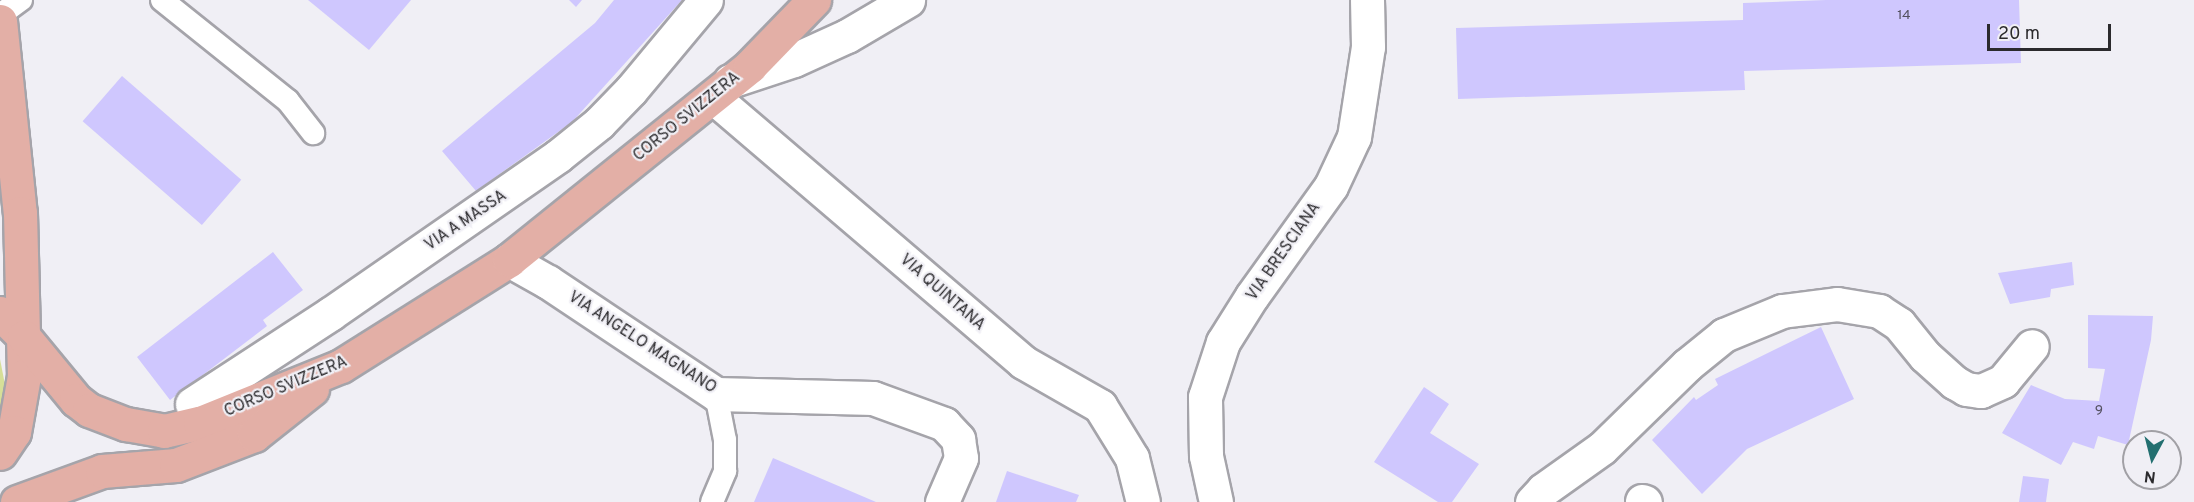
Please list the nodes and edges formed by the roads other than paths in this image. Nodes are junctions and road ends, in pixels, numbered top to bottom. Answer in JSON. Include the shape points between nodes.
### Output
{"nodes":[{"id":1,"x":21,"y":0,"type":"edge"},
{"id":2,"x":162,"y":0,"type":"edge"},
{"id":3,"x":706,"y":0,"type":"edge"},
{"id":4,"x":814,"y":0,"type":"edge"},
{"id":5,"x":908,"y":0,"type":"edge"},
{"id":6,"x":1367,"y":0,"type":"edge"},
{"id":7,"x":0,"y":15,"type":"edge"},
{"id":8,"x":0,"y":21,"type":"edge"},
{"id":9,"x":722,"y":89,"type":"junction"},
{"id":10,"x":313,"y":133,"type":"dead end"},
{"id":11,"x":509,"y":260,"type":"junction"},
{"id":12,"x":0,"y":313,"type":"edge"},
{"id":13,"x":24,"y":337,"type":"junction"},
{"id":14,"x":2032,"y":346,"type":"dead end"},
{"id":15,"x":341,"y":366,"type":"junction"},
{"id":16,"x":716,"y":394,"type":"junction"},
{"id":17,"x":192,"y":404,"type":"dead end"},
{"id":18,"x":0,"y":453,"type":"edge"},
{"id":19,"x":17,"y":502,"type":"edge"},
{"id":20,"x":712,"y":502,"type":"edge"},
{"id":21,"x":942,"y":502,"type":"edge"},
{"id":22,"x":1143,"y":502,"type":"edge"},
{"id":23,"x":1216,"y":502,"type":"edge"},
{"id":24,"x":1532,"y":502,"type":"edge"}],
"edges":[{"from":1,"to":7,"type":"lane"},
{"from":2,"to":10,"type":"lane","via":[[288,101]]},
{"from":3,"to":17,"type":"street","name":"VIA A MASSA","via":[[631,90],[566,150],[506,195]]},
{"from":4,"to":9,"type":"main road","name":"CORSO SVIZZERA"},
{"from":5,"to":9,"type":"street","via":[[848,36]]},
{"from":6,"to":23,"type":"street","name":"VIA BRESCIANA","via":[[1367,55],[1354,137],[1330,186],[1223,342],[1205,397],[1206,456]]},
{"from":8,"to":13,"type":"main road","via":[[20,213]]},
{"from":9,"to":11,"type":"main road","name":"CORSO SVIZZERA"},
{"from":9,"to":22,"type":"street","name":"VIA QUINTANA","via":[[1023,362],[1100,406],[1132,458]]},
{"from":11,"to":15,"type":"main road","name":"CORSO SVIZZERA"},
{"from":11,"to":16,"type":"street","name":"VIA ANGELO MAGNANO"},
{"from":12,"to":13,"type":"main road","name":"CORSO SVIZZERA"},
{"from":13,"to":15,"type":"main road","name":"CORSO SVIZZERA","via":[[76,400],[89,410],[126,424],[164,431],[200,423]]},
{"from":13,"to":18,"type":"main road","via":[[20,407],[14,432]]},
{"from":14,"to":24,"type":"street","via":[[2003,381],[1981,391],[1954,382],[1925,356],[1899,324],[1879,311],[1837,304],[1782,311],[1724,335],[1687,365],[1602,448]]},
{"from":15,"to":19,"type":"main road","via":[[254,435],[176,465],[102,471]]},
{"from":16,"to":20,"type":"lane","via":[[725,440],[725,471]]},
{"from":16,"to":21,"type":"street","name":"VIA ANGELO MAGNANO","via":[[873,398],[944,424],[952,430],[961,448],[961,458]]}]}
